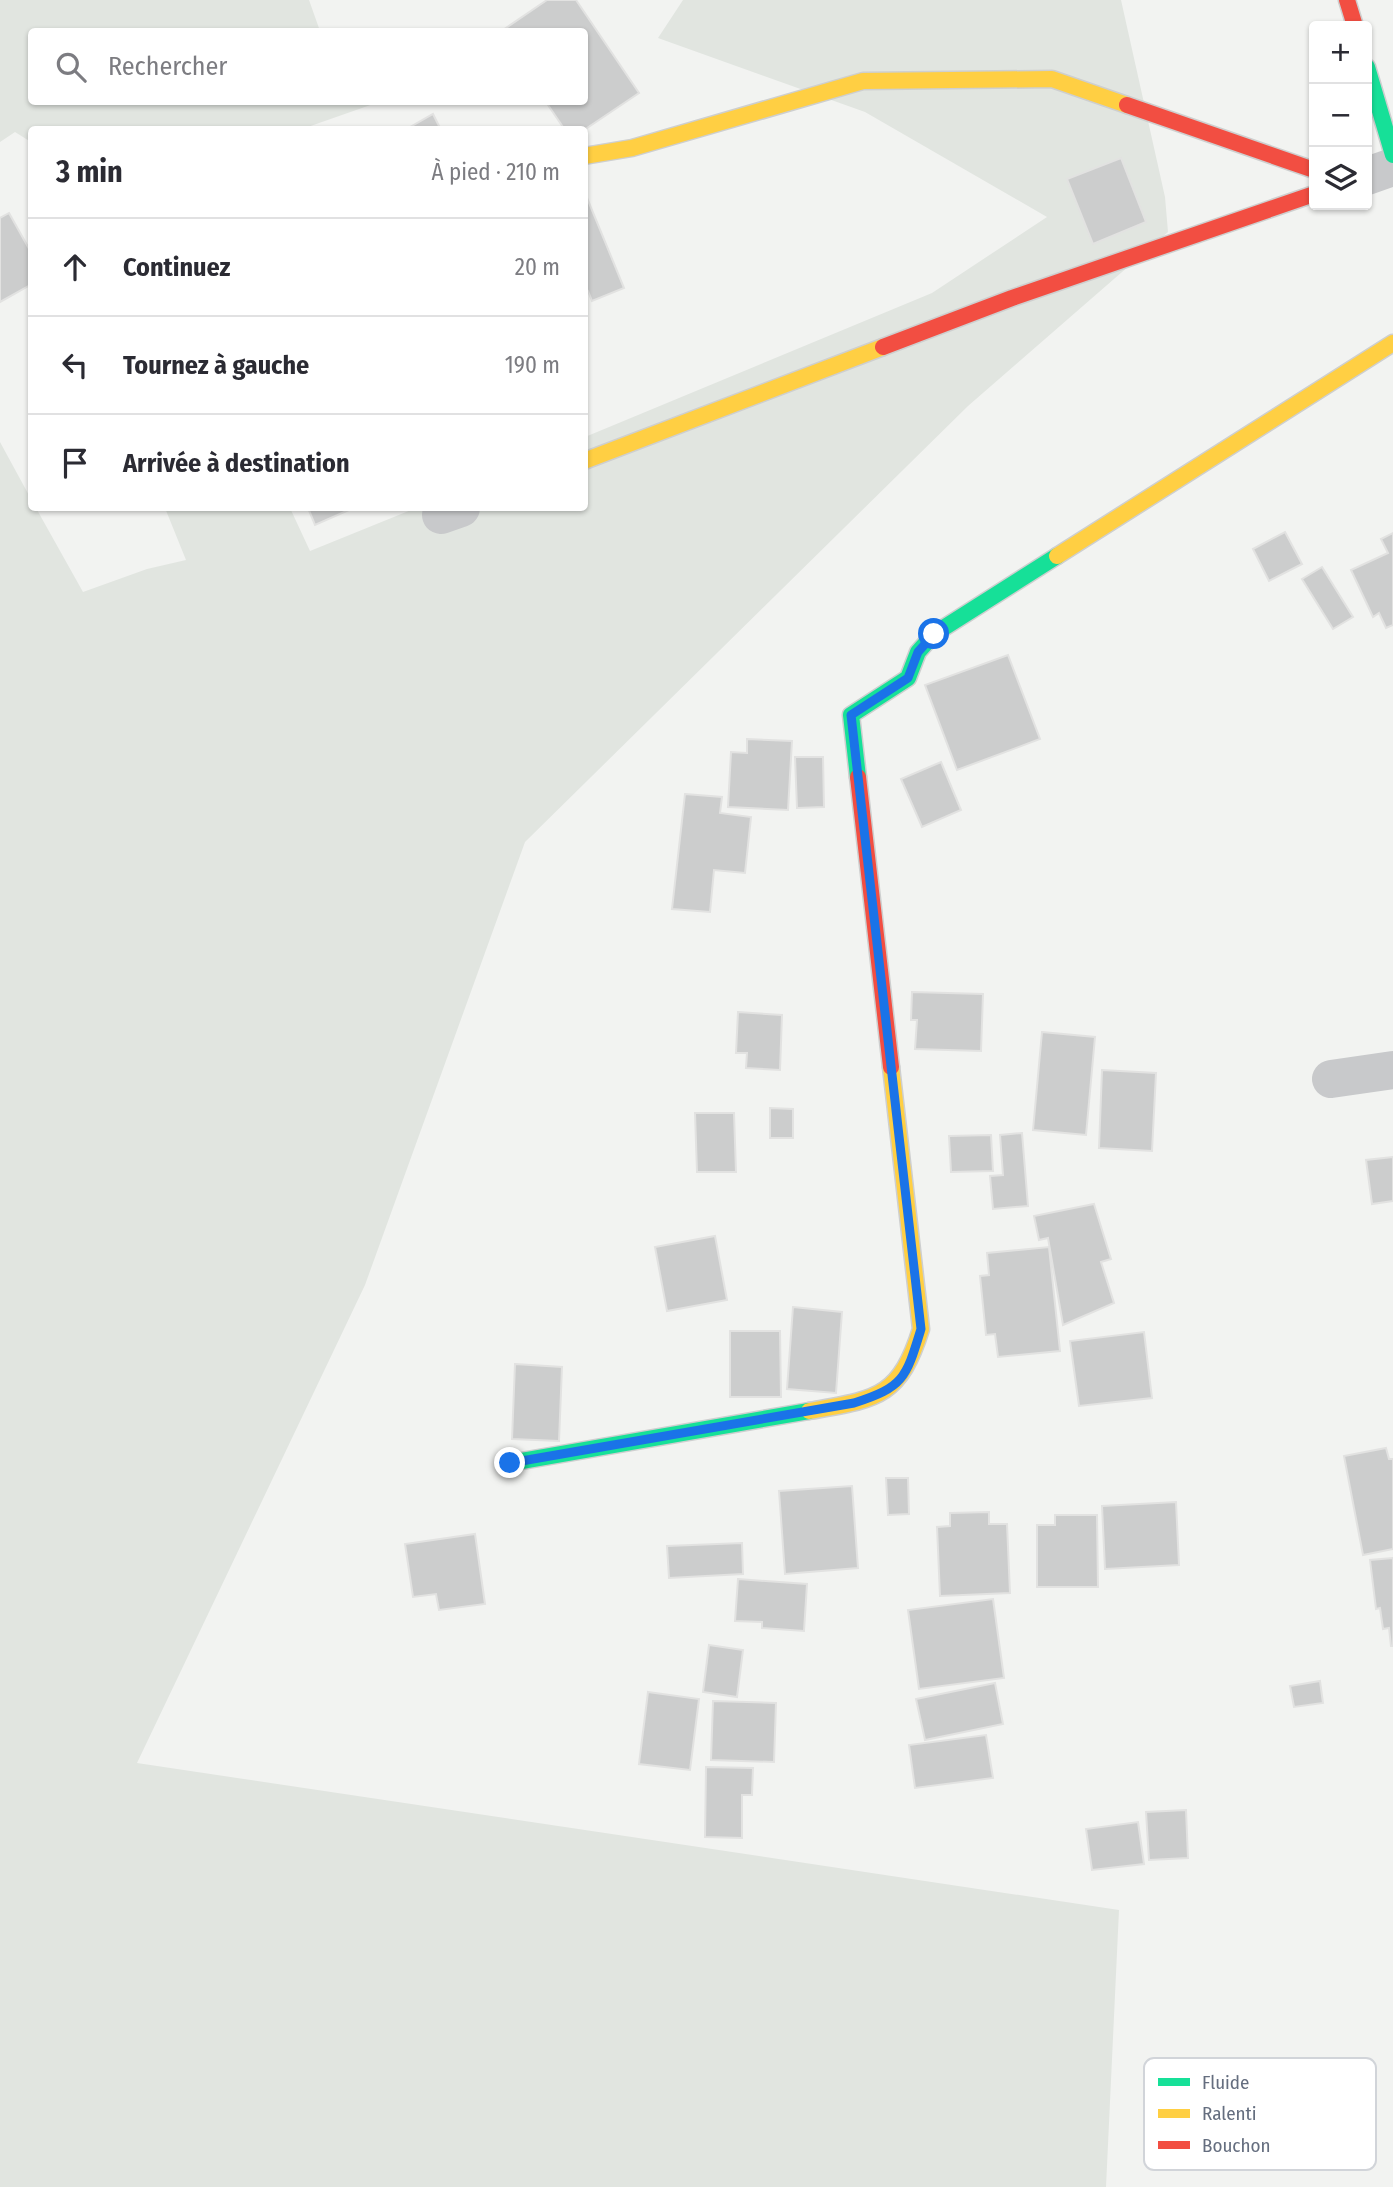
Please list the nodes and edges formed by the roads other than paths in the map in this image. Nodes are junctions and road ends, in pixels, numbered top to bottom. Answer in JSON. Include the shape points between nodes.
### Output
{"nodes":[{"id":1,"x":1347,"y":0,"type":"edge"},
{"id":2,"x":1353,"y":21,"type":"edge"},
{"id":3,"x":1372,"y":84,"type":"edge"},
{"id":4,"x":588,"y":155,"type":"edge"},
{"id":5,"x":1393,"y":155,"type":"edge"},
{"id":6,"x":1393,"y":167,"type":"edge"},
{"id":7,"x":1309,"y":168,"type":"edge"},
{"id":8,"x":1372,"y":174,"type":"edge"},
{"id":9,"x":1309,"y":196,"type":"edge"},
{"id":10,"x":1393,"y":343,"type":"edge"},
{"id":11,"x":588,"y":459,"type":"edge"},
{"id":12,"x":1393,"y":1070,"type":"edge"},
{"id":13,"x":1331,"y":1079,"type":"dead end"},
{"id":14,"x":510,"y":1463,"type":"dead end"}],
"edges":[{"from":1,"to":2,"type":"street"},
{"from":3,"to":5,"type":"street"},
{"from":4,"to":7,"type":"street","via":[[632,148],[863,81],[1052,79]]},
{"from":6,"to":8,"type":"street"},
{"from":9,"to":11,"type":"street","via":[[1012,298]]},
{"from":10,"to":14,"type":"street","via":[[934,634],[918,652],[908,678],[851,715],[921,1329],[909,1367],[888,1392],[854,1403]]},
{"from":12,"to":13,"type":"street"}]}
